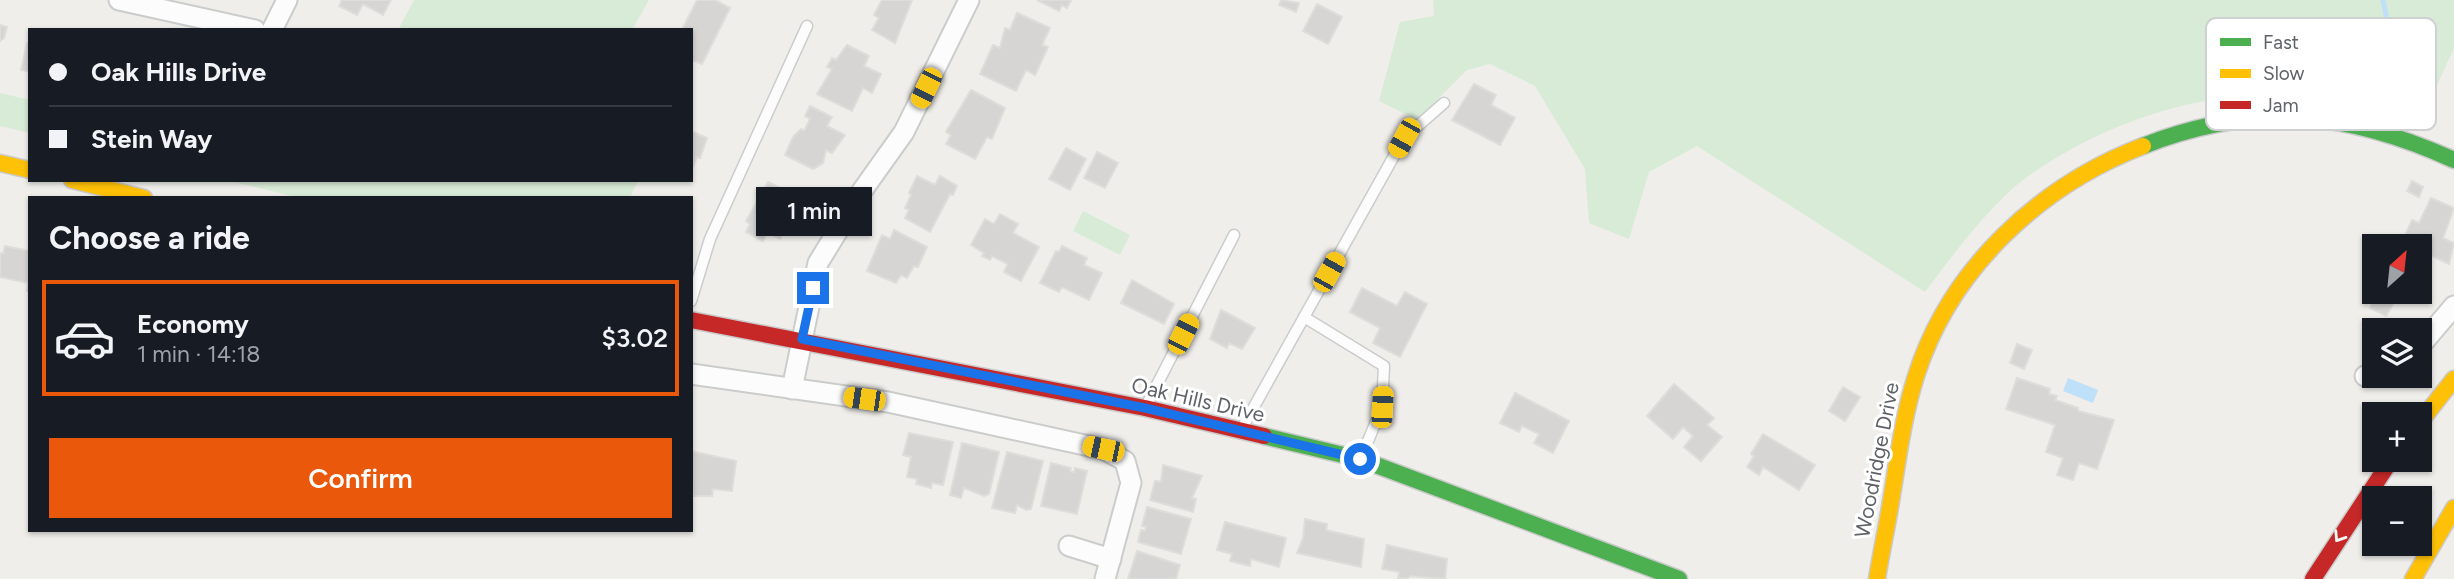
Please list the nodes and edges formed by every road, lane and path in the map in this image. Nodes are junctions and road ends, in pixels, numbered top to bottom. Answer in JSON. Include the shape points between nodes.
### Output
{"nodes":[{"id":1,"x":119,"y":0,"type":"edge"},
{"id":2,"x":287,"y":0,"type":"edge"},
{"id":3,"x":969,"y":0,"type":"edge"},
{"id":4,"x":807,"y":26,"type":"dead end"},
{"id":5,"x":246,"y":28,"type":"edge"},
{"id":6,"x":273,"y":28,"type":"edge"},
{"id":7,"x":1444,"y":103,"type":"dead end"},
{"id":8,"x":2206,"y":127,"type":"edge"},
{"id":9,"x":2362,"y":130,"type":"edge"},
{"id":10,"x":2454,"y":160,"type":"edge"},
{"id":11,"x":0,"y":163,"type":"edge"},
{"id":12,"x":28,"y":170,"type":"edge"},
{"id":13,"x":80,"y":182,"type":"edge"},
{"id":14,"x":136,"y":196,"type":"edge"},
{"id":15,"x":1234,"y":235,"type":"dead end"},
{"id":16,"x":693,"y":294,"type":"edge"},
{"id":17,"x":2454,"y":306,"type":"edge"},
{"id":18,"x":1304,"y":317,"type":"junction"},
{"id":19,"x":693,"y":320,"type":"edge"},
{"id":20,"x":2432,"y":332,"type":"edge"},
{"id":21,"x":802,"y":339,"type":"junction"},
{"id":22,"x":693,"y":374,"type":"edge"},
{"id":23,"x":2454,"y":379,"type":"edge"},
{"id":24,"x":792,"y":389,"type":"junction"},
{"id":25,"x":2432,"y":407,"type":"edge"},
{"id":26,"x":1145,"y":408,"type":"junction"},
{"id":27,"x":1241,"y":431,"type":"junction"},
{"id":28,"x":1360,"y":459,"type":"junction"},
{"id":29,"x":2383,"y":472,"type":"edge"},
{"id":30,"x":2454,"y":508,"type":"edge"},
{"id":31,"x":1069,"y":546,"type":"dead end"},
{"id":32,"x":1111,"y":559,"type":"junction"},
{"id":33,"x":1105,"y":579,"type":"edge"},
{"id":34,"x":1679,"y":579,"type":"edge"},
{"id":35,"x":1877,"y":579,"type":"edge"},
{"id":36,"x":2313,"y":579,"type":"edge"},
{"id":37,"x":2413,"y":579,"type":"edge"}],
"edges":[{"from":1,"to":5,"type":"street"},
{"from":2,"to":6,"type":"street"},
{"from":3,"to":21,"type":"street","via":[[904,132],[818,262]]},
{"from":4,"to":16,"type":"lane","via":[[710,239]]},
{"from":7,"to":18,"type":"lane","via":[[1404,138]]},
{"from":8,"to":35,"type":"main road","name":"Woodridge Drive","via":[[2169,134],[2106,160],[2060,188],[1995,243],[1941,317],[1914,374],[1900,430]]},
{"from":9,"to":10,"type":"main road","name":"Woodridge Drive","via":[[2417,143]]},
{"from":11,"to":12,"type":"main road"},
{"from":13,"to":14,"type":"main road"},
{"from":15,"to":26,"type":"lane"},
{"from":17,"to":20,"type":"street"},
{"from":18,"to":27,"type":"lane"},
{"from":18,"to":28,"type":"lane","via":[[1384,366],[1382,407]]},
{"from":19,"to":21,"type":"main road","name":"Oak Hills Drive"},
{"from":21,"to":24,"type":"street"},
{"from":21,"to":26,"type":"main road","name":"Oak Hills Drive"},
{"from":22,"to":24,"type":"street"},
{"from":23,"to":25,"type":"main road"},
{"from":24,"to":32,"type":"street","via":[[888,402],[1103,449],[1125,461],[1131,483]]},
{"from":26,"to":27,"type":"main road","name":"Oak Hills Drive"},
{"from":27,"to":28,"type":"main road","name":"Oak Hills Drive"},
{"from":28,"to":34,"type":"main road","name":"Oak Hills Drive"},
{"from":29,"to":36,"type":"main road","one_way":true},
{"from":30,"to":37,"type":"main road"},
{"from":31,"to":32,"type":"street"},
{"from":32,"to":33,"type":"street"}]}
